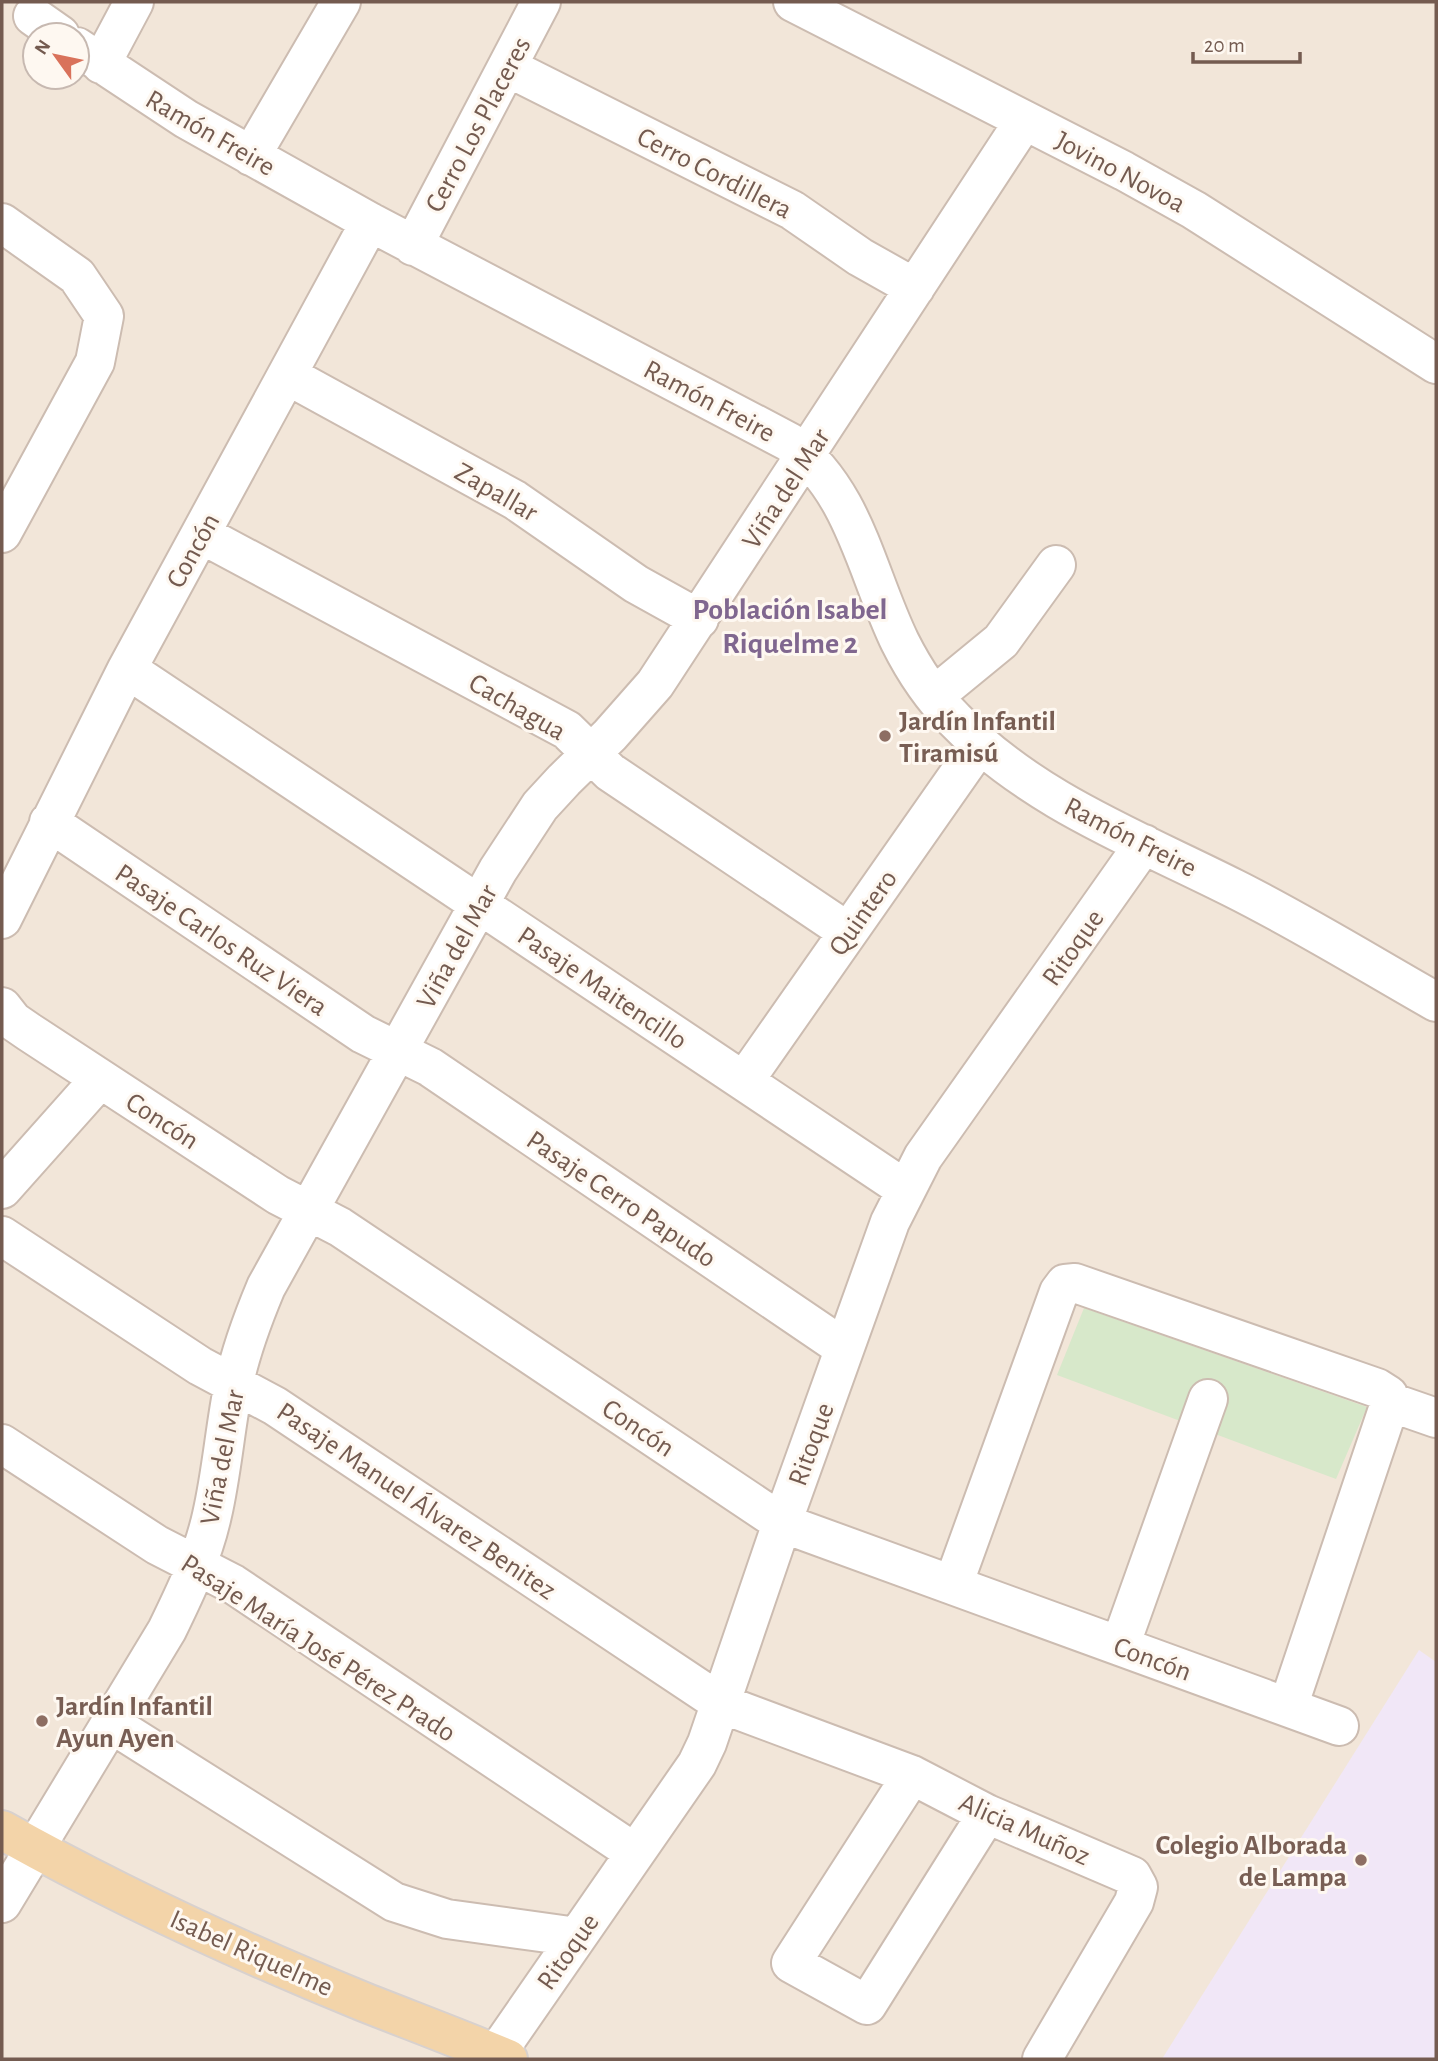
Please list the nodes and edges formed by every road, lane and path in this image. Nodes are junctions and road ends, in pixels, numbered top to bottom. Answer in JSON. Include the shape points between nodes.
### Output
{"nodes":[{"id":1,"x":134,"y":2,"type":"edge"},
{"id":2,"x":341,"y":2,"type":"edge"},
{"id":3,"x":541,"y":2,"type":"edge"},
{"id":4,"x":793,"y":2,"type":"edge"},
{"id":5,"x":91,"y":54,"type":"edge"},
{"id":6,"x":91,"y":57,"type":"edge"},
{"id":7,"x":507,"y":67,"type":"junction"},
{"id":8,"x":1024,"y":121,"type":"junction"},
{"id":9,"x":251,"y":156,"type":"junction"},
{"id":10,"x":370,"y":222,"type":"junction"},
{"id":11,"x":2,"y":223,"type":"edge"},
{"id":12,"x":413,"y":246,"type":"junction"},
{"id":13,"x":915,"y":288,"type":"junction"},
{"id":14,"x":1436,"y":364,"type":"edge"},
{"id":15,"x":287,"y":375,"type":"junction"},
{"id":16,"x":806,"y":454,"type":"junction"},
{"id":17,"x":2,"y":533,"type":"edge"},
{"id":18,"x":201,"y":534,"type":"junction"},
{"id":19,"x":1056,"y":565,"type":"dead end"},
{"id":20,"x":698,"y":620,"type":"junction"},
{"id":21,"x":127,"y":669,"type":"junction"},
{"id":22,"x":934,"y":696,"type":"junction"},
{"id":23,"x":980,"y":744,"type":"junction"},
{"id":24,"x":591,"y":753,"type":"junction"},
{"id":25,"x":49,"y":822,"type":"junction"},
{"id":26,"x":1144,"y":844,"type":"junction"},
{"id":27,"x":480,"y":904,"type":"junction"},
{"id":28,"x":2,"y":919,"type":"edge"},
{"id":29,"x":848,"y":932,"type":"junction"},
{"id":30,"x":1436,"y":1002,"type":"edge"},
{"id":31,"x":2,"y":1007,"type":"edge"},
{"id":32,"x":398,"y":1051,"type":"junction"},
{"id":33,"x":100,"y":1079,"type":"junction"},
{"id":34,"x":744,"y":1081,"type":"junction"},
{"id":35,"x":905,"y":1188,"type":"junction"},
{"id":36,"x":2,"y":1189,"type":"edge"},
{"id":37,"x":308,"y":1210,"type":"junction"},
{"id":38,"x":2,"y":1236,"type":"edge"},
{"id":39,"x":844,"y":1349,"type":"junction"},
{"id":40,"x":234,"y":1382,"type":"junction"},
{"id":41,"x":1208,"y":1399,"type":"dead end"},
{"id":42,"x":1390,"y":1402,"type":"junction"},
{"id":43,"x":1436,"y":1418,"type":"edge"},
{"id":44,"x":2,"y":1444,"type":"edge"},
{"id":45,"x":782,"y":1523,"type":"junction"},
{"id":46,"x":197,"y":1565,"type":"junction"},
{"id":47,"x":953,"y":1585,"type":"junction"},
{"id":48,"x":1120,"y":1646,"type":"junction"},
{"id":49,"x":722,"y":1704,"type":"junction"},
{"id":50,"x":1288,"y":1707,"type":"junction"},
{"id":51,"x":110,"y":1724,"type":"junction"},
{"id":52,"x":1339,"y":1726,"type":"dead end"},
{"id":53,"x":912,"y":1775,"type":"junction"},
{"id":54,"x":987,"y":1814,"type":"junction"},
{"id":55,"x":2,"y":1830,"type":"edge"},
{"id":56,"x":35,"y":1849,"type":"junction"},
{"id":57,"x":635,"y":1853,"type":"junction"},
{"id":58,"x":2,"y":1903,"type":"edge"},
{"id":59,"x":577,"y":1937,"type":"junction"},
{"id":60,"x":502,"y":2057,"type":"edge"},
{"id":61,"x":1042,"y":2059,"type":"edge"}],
"edges":[{"from":1,"to":5,"type":"street"},
{"from":2,"to":9,"type":"street"},
{"from":3,"to":7,"type":"street","name":"Cerro Los Placeres"},
{"from":4,"to":8,"type":"street","name":"Jovino Novoa"},
{"from":6,"to":9,"type":"street","name":"Ramón Freire"},
{"from":7,"to":12,"type":"street","name":"Cerro Los Placeres"},
{"from":7,"to":13,"type":"street","name":"Cerro Cordillera","via":[[792,210]]},
{"from":8,"to":13,"type":"street","name":"Viña del Mar"},
{"from":8,"to":14,"type":"street","name":"Jovino Novoa","via":[[1194,210]]},
{"from":9,"to":10,"type":"street","name":"Ramón Freire"},
{"from":10,"to":12,"type":"street","name":"Ramón Freire"},
{"from":10,"to":15,"type":"street","name":"Concón"},
{"from":11,"to":17,"type":"street","via":[[77,276],[104,316],[95,362]]},
{"from":12,"to":16,"type":"street","name":"Ramón Freire","via":[[765,427]]},
{"from":13,"to":16,"type":"street","name":"Viña del Mar"},
{"from":15,"to":18,"type":"street","name":"Concón"},
{"from":15,"to":20,"type":"street","name":"Zapallar","via":[[515,500],[636,584]]},
{"from":16,"to":20,"type":"street","name":"Viña del Mar"},
{"from":16,"to":22,"type":"street","name":"Ramón Freire","via":[[845,506],[899,639]]},
{"from":18,"to":21,"type":"street","name":"Concón"},
{"from":18,"to":24,"type":"street","name":"Cachagua","via":[[567,730]]},
{"from":19,"to":22,"type":"street","via":[[1001,641]]},
{"from":20,"to":24,"type":"street","name":"Viña del Mar","via":[[655,684]]},
{"from":21,"to":25,"type":"street","name":"Concón"},
{"from":21,"to":27,"type":"street","name":"Pasaje Maitencillo"},
{"from":22,"to":23,"type":"street","name":"Ramón Freire"},
{"from":23,"to":26,"type":"street","name":"Ramón Freire","via":[[1067,804]]},
{"from":23,"to":29,"type":"street","name":"Quintero"},
{"from":24,"to":27,"type":"street","name":"Viña del Mar","via":[[518,837]]},
{"from":24,"to":29,"type":"street","name":"Cachagua","via":[[610,772]]},
{"from":25,"to":28,"type":"street","name":"Concón"},
{"from":25,"to":32,"type":"street","name":"Pasaje Carlos Ruz Viera","via":[[363,1034]]},
{"from":26,"to":30,"type":"street","name":"Ramón Freire","via":[[1263,903]]},
{"from":26,"to":35,"type":"street","name":"Ritoque"},
{"from":27,"to":32,"type":"street","name":"Viña del Mar"},
{"from":27,"to":34,"type":"street","name":"Pasaje Maitencillo"},
{"from":29,"to":34,"type":"street","name":"Quintero"},
{"from":31,"to":33,"type":"street","name":"Concón","via":[[13,1021]]},
{"from":32,"to":37,"type":"street","name":"Viña del Mar"},
{"from":32,"to":39,"type":"street","name":"Pasaje Cerro Papudo","via":[[430,1067]]},
{"from":33,"to":36,"type":"street"},
{"from":33,"to":37,"type":"street","name":"Concón"},
{"from":34,"to":35,"type":"street","name":"Pasaje Maitencillo"},
{"from":35,"to":39,"type":"street","name":"Ritoque"},
{"from":37,"to":40,"type":"street","name":"Viña del Mar","via":[[266,1287]]},
{"from":37,"to":45,"type":"street","name":"Concón"},
{"from":38,"to":40,"type":"street","name":"Pasaje Manuel Álvarez Benitez","via":[[200,1366]]},
{"from":39,"to":45,"type":"street","name":"Ritoque"},
{"from":40,"to":46,"type":"street","name":"Viña del Mar","via":[[218,1489]]},
{"from":40,"to":49,"type":"street","name":"Pasaje Manuel Álvarez Benitez"},
{"from":41,"to":48,"type":"street"},
{"from":42,"to":43,"type":"street"},
{"from":42,"to":47,"type":"street","via":[[1377,1388],[1065,1283]]},
{"from":42,"to":50,"type":"street"},
{"from":44,"to":46,"type":"street","name":"Pasaje María José Pérez Prado","via":[[157,1545]]},
{"from":45,"to":47,"type":"street","name":"Concón"},
{"from":45,"to":49,"type":"street","name":"Ritoque"},
{"from":46,"to":51,"type":"street","name":"Viña del Mar","via":[[167,1630]]},
{"from":46,"to":57,"type":"street","name":"Pasaje María José Pérez Prado","via":[[237,1587]]},
{"from":47,"to":48,"type":"street","name":"Concón"},
{"from":48,"to":50,"type":"street","name":"Concón"},
{"from":49,"to":53,"type":"street","name":"Alicia Muñoz"},
{"from":49,"to":57,"type":"street","name":"Ritoque","via":[[696,1764]]},
{"from":50,"to":52,"type":"street","name":"Concón"},
{"from":51,"to":56,"type":"street","name":"Viña del Mar"},
{"from":51,"to":59,"type":"street","via":[[394,1902],[447,1919]]},
{"from":53,"to":54,"type":"street","name":"Alicia Muñoz"},
{"from":53,"to":54,"type":"street","via":[[791,1964],[867,2005]]},
{"from":54,"to":61,"type":"street","name":"Alicia Muñoz","via":[[1127,1873],[1138,1888]]},
{"from":55,"to":56,"type":"main road","name":"Isabel Riquelme"},
{"from":56,"to":58,"type":"street","name":"Viña del Mar"},
{"from":56,"to":60,"type":"main road","name":"Isabel Riquelme","via":[[229,1943]]},
{"from":57,"to":59,"type":"street","name":"Ritoque"},
{"from":59,"to":60,"type":"street","name":"Ritoque"}]}
